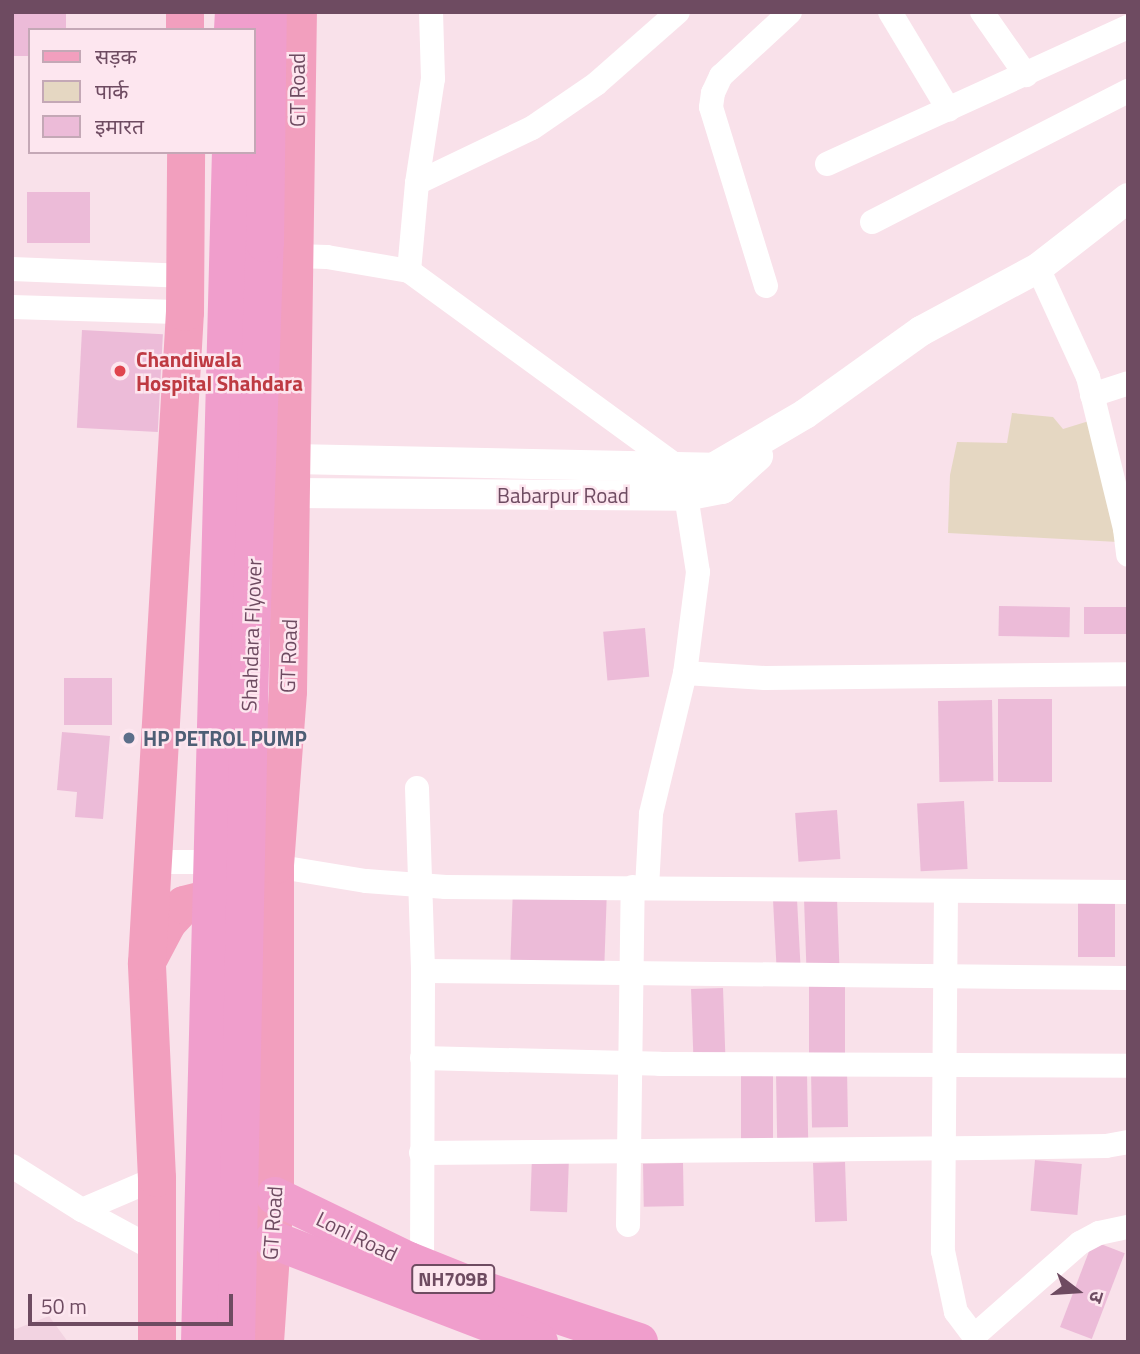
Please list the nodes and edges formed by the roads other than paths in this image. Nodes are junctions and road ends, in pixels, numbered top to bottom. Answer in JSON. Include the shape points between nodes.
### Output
{"nodes":[{"id":1,"x":268,"y":12,"type":"edge"},
{"id":2,"x":298,"y":12,"type":"edge"},
{"id":3,"x":431,"y":12,"type":"edge"},
{"id":4,"x":678,"y":12,"type":"edge"},
{"id":5,"x":790,"y":12,"type":"edge"},
{"id":6,"x":890,"y":12,"type":"edge"},
{"id":7,"x":982,"y":12,"type":"edge"},
{"id":8,"x":1128,"y":27,"type":"edge"},
{"id":9,"x":1026,"y":75,"type":"junction"},
{"id":10,"x":1128,"y":91,"type":"edge"},
{"id":11,"x":949,"y":110,"type":"junction"},
{"id":12,"x":186,"y":154,"type":"edge"},
{"id":13,"x":231,"y":154,"type":"edge"},
{"id":14,"x":827,"y":164,"type":"dead end"},
{"id":15,"x":417,"y":183,"type":"junction"},
{"id":16,"x":1128,"y":198,"type":"edge"},
{"id":17,"x":872,"y":222,"type":"dead end"},
{"id":18,"x":296,"y":256,"type":"junction"},
{"id":19,"x":1038,"y":268,"type":"junction"},
{"id":20,"x":12,"y":269,"type":"edge"},
{"id":21,"x":409,"y":271,"type":"junction"},
{"id":22,"x":765,"y":286,"type":"dead end"},
{"id":23,"x":186,"y":294,"type":"junction"},
{"id":24,"x":12,"y":307,"type":"edge"},
{"id":25,"x":1128,"y":383,"type":"edge"},
{"id":26,"x":1092,"y":395,"type":"junction"},
{"id":27,"x":292,"y":476,"type":"junction"},
{"id":28,"x":684,"y":483,"type":"junction"},
{"id":29,"x":1128,"y":555,"type":"edge"},
{"id":30,"x":685,"y":673,"type":"junction"},
{"id":31,"x":1128,"y":674,"type":"edge"},
{"id":32,"x":417,"y":789,"type":"dead end"},
{"id":33,"x":152,"y":862,"type":"junction"},
{"id":34,"x":275,"y":865,"type":"junction"},
{"id":35,"x":422,"y":886,"type":"junction"},
{"id":36,"x":640,"y":887,"type":"junction"},
{"id":37,"x":946,"y":892,"type":"junction"},
{"id":38,"x":1128,"y":892,"type":"edge"},
{"id":39,"x":275,"y":936,"type":"junction"},
{"id":40,"x":148,"y":963,"type":"junction"},
{"id":41,"x":424,"y":971,"type":"junction"},
{"id":42,"x":631,"y":974,"type":"junction"},
{"id":43,"x":944,"y":978,"type":"junction"},
{"id":44,"x":1128,"y":978,"type":"edge"},
{"id":45,"x":422,"y":1058,"type":"junction"},
{"id":46,"x":630,"y":1063,"type":"junction"},
{"id":47,"x":943,"y":1063,"type":"junction"},
{"id":48,"x":1128,"y":1066,"type":"edge"},
{"id":49,"x":1128,"y":1142,"type":"edge"},
{"id":50,"x":943,"y":1148,"type":"junction"},
{"id":51,"x":628,"y":1152,"type":"junction"},
{"id":52,"x":421,"y":1153,"type":"junction"},
{"id":53,"x":12,"y":1166,"type":"edge"},
{"id":54,"x":158,"y":1178,"type":"junction"},
{"id":55,"x":275,"y":1196,"type":"junction"},
{"id":56,"x":82,"y":1210,"type":"junction"},
{"id":57,"x":628,"y":1225,"type":"dead end"},
{"id":58,"x":1128,"y":1227,"type":"edge"},
{"id":59,"x":273,"y":1240,"type":"junction"},
{"id":60,"x":156,"y":1250,"type":"junction"},
{"id":61,"x":422,"y":1266,"type":"junction"},
{"id":62,"x":157,"y":1342,"type":"edge"},
{"id":63,"x":200,"y":1342,"type":"edge"},
{"id":64,"x":236,"y":1342,"type":"edge"},
{"id":65,"x":265,"y":1342,"type":"edge"},
{"id":66,"x":539,"y":1342,"type":"edge"},
{"id":67,"x":639,"y":1342,"type":"edge"}],
"edges":[{"from":1,"to":64,"type":"highway","name":"Shahdara Flyover"},
{"from":2,"to":18,"type":"main road","name":"GT Road"},
{"from":3,"to":15,"type":"street","via":[[433,79]]},
{"from":4,"to":15,"type":"street","via":[[596,84],[532,128]]},
{"from":5,"to":22,"type":"street","via":[[721,76],[711,107]]},
{"from":6,"to":11,"type":"street"},
{"from":7,"to":9,"type":"street"},
{"from":8,"to":9,"type":"street"},
{"from":9,"to":11,"type":"street"},
{"from":10,"to":17,"type":"street"},
{"from":11,"to":14,"type":"street"},
{"from":12,"to":23,"type":"main road"},
{"from":13,"to":63,"type":"highway","name":"Shahdara Flyover"},
{"from":15,"to":21,"type":"street"},
{"from":16,"to":19,"type":"street","name":"Babarpur Road"},
{"from":18,"to":21,"type":"street"},
{"from":18,"to":27,"type":"main road","name":"GT Road"},
{"from":19,"to":26,"type":"street"},
{"from":19,"to":28,"type":"street","name":"Babarpur Road","via":[[921,331],[805,414]]},
{"from":20,"to":23,"type":"street"},
{"from":21,"to":28,"type":"street"},
{"from":23,"to":24,"type":"street"},
{"from":23,"to":33,"type":"main road"},
{"from":25,"to":26,"type":"street"},
{"from":26,"to":29,"type":"street"},
{"from":27,"to":28,"type":"street","name":"Babarpur Road"},
{"from":27,"to":34,"type":"main road","name":"GT Road","via":[[288,691]]},
{"from":28,"to":30,"type":"street","via":[[698,572]]},
{"from":30,"to":31,"type":"street","via":[[765,678]]},
{"from":30,"to":36,"type":"street","via":[[651,814]]},
{"from":32,"to":35,"type":"street"},
{"from":33,"to":34,"type":"street"},
{"from":33,"to":40,"type":"main road"},
{"from":34,"to":35,"type":"street"},
{"from":34,"to":39,"type":"main road","name":"GT Road"},
{"from":35,"to":36,"type":"street"},
{"from":35,"to":41,"type":"street"},
{"from":36,"to":37,"type":"street"},
{"from":36,"to":42,"type":"street"},
{"from":37,"to":38,"type":"street"},
{"from":37,"to":43,"type":"street"},
{"from":39,"to":40,"type":"main road","via":[[244,907],[212,898],[184,905],[168,922]]},
{"from":39,"to":55,"type":"main road","name":"GT Road"},
{"from":40,"to":54,"type":"main road"},
{"from":41,"to":42,"type":"street"},
{"from":41,"to":45,"type":"street"},
{"from":42,"to":43,"type":"street"},
{"from":42,"to":46,"type":"street"},
{"from":43,"to":44,"type":"street"},
{"from":43,"to":47,"type":"street"},
{"from":45,"to":46,"type":"street"},
{"from":45,"to":52,"type":"street"},
{"from":46,"to":47,"type":"street"},
{"from":46,"to":51,"type":"street"},
{"from":47,"to":48,"type":"street"},
{"from":47,"to":50,"type":"street"},
{"from":49,"to":50,"type":"street"},
{"from":50,"to":51,"type":"street"},
{"from":50,"to":58,"type":"street","via":[[943,1251],[956,1311],[974,1336],[1080,1243]]},
{"from":51,"to":52,"type":"street"},
{"from":51,"to":57,"type":"street"},
{"from":52,"to":61,"type":"street"},
{"from":53,"to":56,"type":"street"},
{"from":54,"to":56,"type":"street"},
{"from":54,"to":60,"type":"main road"},
{"from":55,"to":59,"type":"main road","name":"GT Road"},
{"from":55,"to":61,"type":"highway","name":"Loni Road","number":"NH709B"},
{"from":56,"to":60,"type":"street"},
{"from":59,"to":65,"type":"main road","name":"GT Road"},
{"from":59,"to":66,"type":"highway","name":"Loni Road","number":"NH709B"},
{"from":60,"to":62,"type":"main road"},
{"from":61,"to":67,"type":"highway","name":"Loni Road","number":"NH709B"}]}
